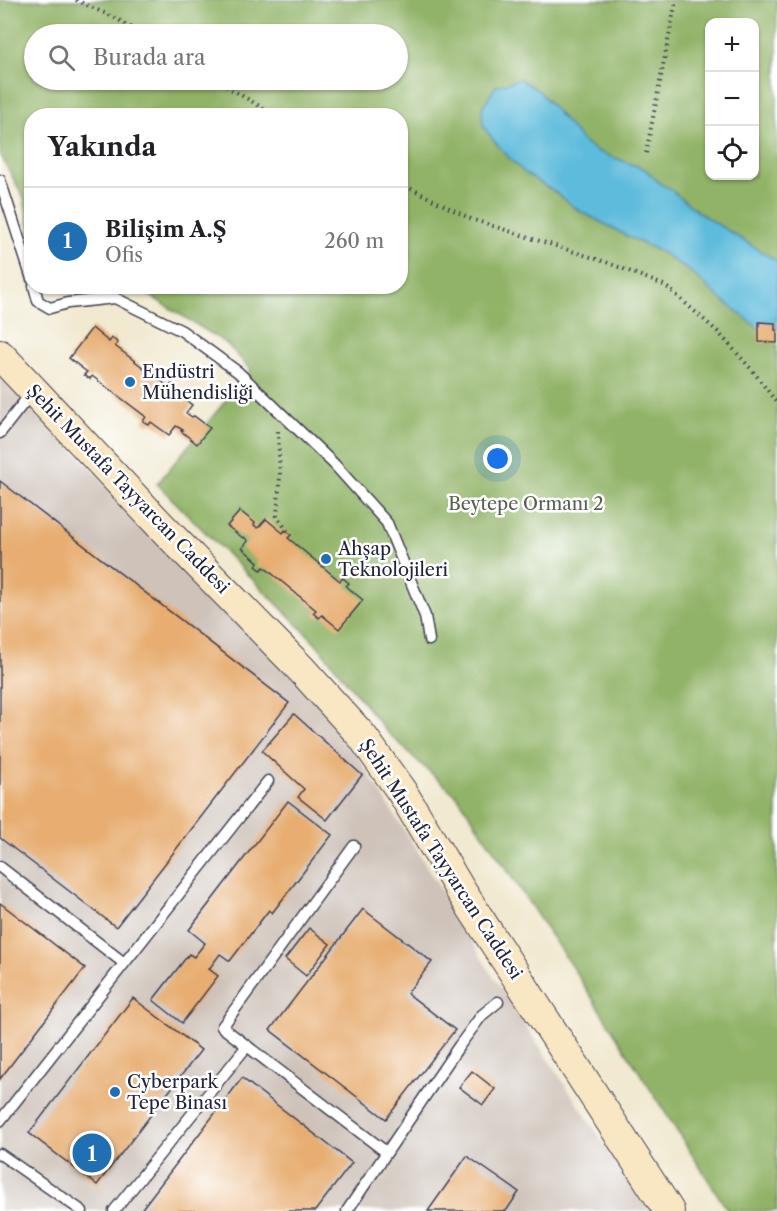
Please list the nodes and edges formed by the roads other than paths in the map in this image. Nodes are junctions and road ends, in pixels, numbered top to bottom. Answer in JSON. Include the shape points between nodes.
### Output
{"nodes":[{"id":1,"x":0,"y":180,"type":"edge"},
{"id":2,"x":24,"y":254,"type":"edge"},
{"id":3,"x":36,"y":294,"type":"edge"},
{"id":4,"x":0,"y":355,"type":"edge"},
{"id":5,"x":34,"y":390,"type":"junction"},
{"id":6,"x":0,"y":433,"type":"edge"},
{"id":7,"x":429,"y":640,"type":"dead end"},
{"id":8,"x":268,"y":781,"type":"dead end"},
{"id":9,"x":354,"y":846,"type":"dead end"},
{"id":10,"x":0,"y":867,"type":"edge"},
{"id":11,"x":124,"y":963,"type":"junction"},
{"id":12,"x":498,"y":1002,"type":"dead end"},
{"id":13,"x":247,"y":1046,"type":"junction"},
{"id":14,"x":0,"y":1121,"type":"edge"},
{"id":15,"x":386,"y":1152,"type":"junction"},
{"id":16,"x":0,"y":1154,"type":"edge"},
{"id":17,"x":82,"y":1211,"type":"edge"},
{"id":18,"x":114,"y":1211,"type":"edge"},
{"id":19,"x":346,"y":1211,"type":"edge"},
{"id":20,"x":669,"y":1211,"type":"edge"}],
"edges":[{"from":1,"to":2,"type":"lane"},
{"from":3,"to":7,"type":"lane","via":[[38,301],[50,308],[115,298],[182,331],[238,372],[334,464],[387,523],[425,616]]},
{"from":4,"to":5,"type":"main road","name":"Şehit Mustafa Tayyarcan Caddesi"},
{"from":5,"to":6,"type":"lane"},
{"from":5,"to":20,"type":"main road","name":"Şehit Mustafa Tayyarcan Caddesi","via":[[362,736],[402,792],[461,891]]},
{"from":8,"to":11,"type":"lane"},
{"from":9,"to":13,"type":"lane","via":[[222,1027]]},
{"from":10,"to":11,"type":"lane"},
{"from":11,"to":14,"type":"lane"},
{"from":12,"to":15,"type":"lane","via":[[476,1023]]},
{"from":13,"to":15,"type":"lane"},
{"from":13,"to":18,"type":"lane"},
{"from":15,"to":19,"type":"lane"},
{"from":16,"to":17,"type":"lane"}]}
